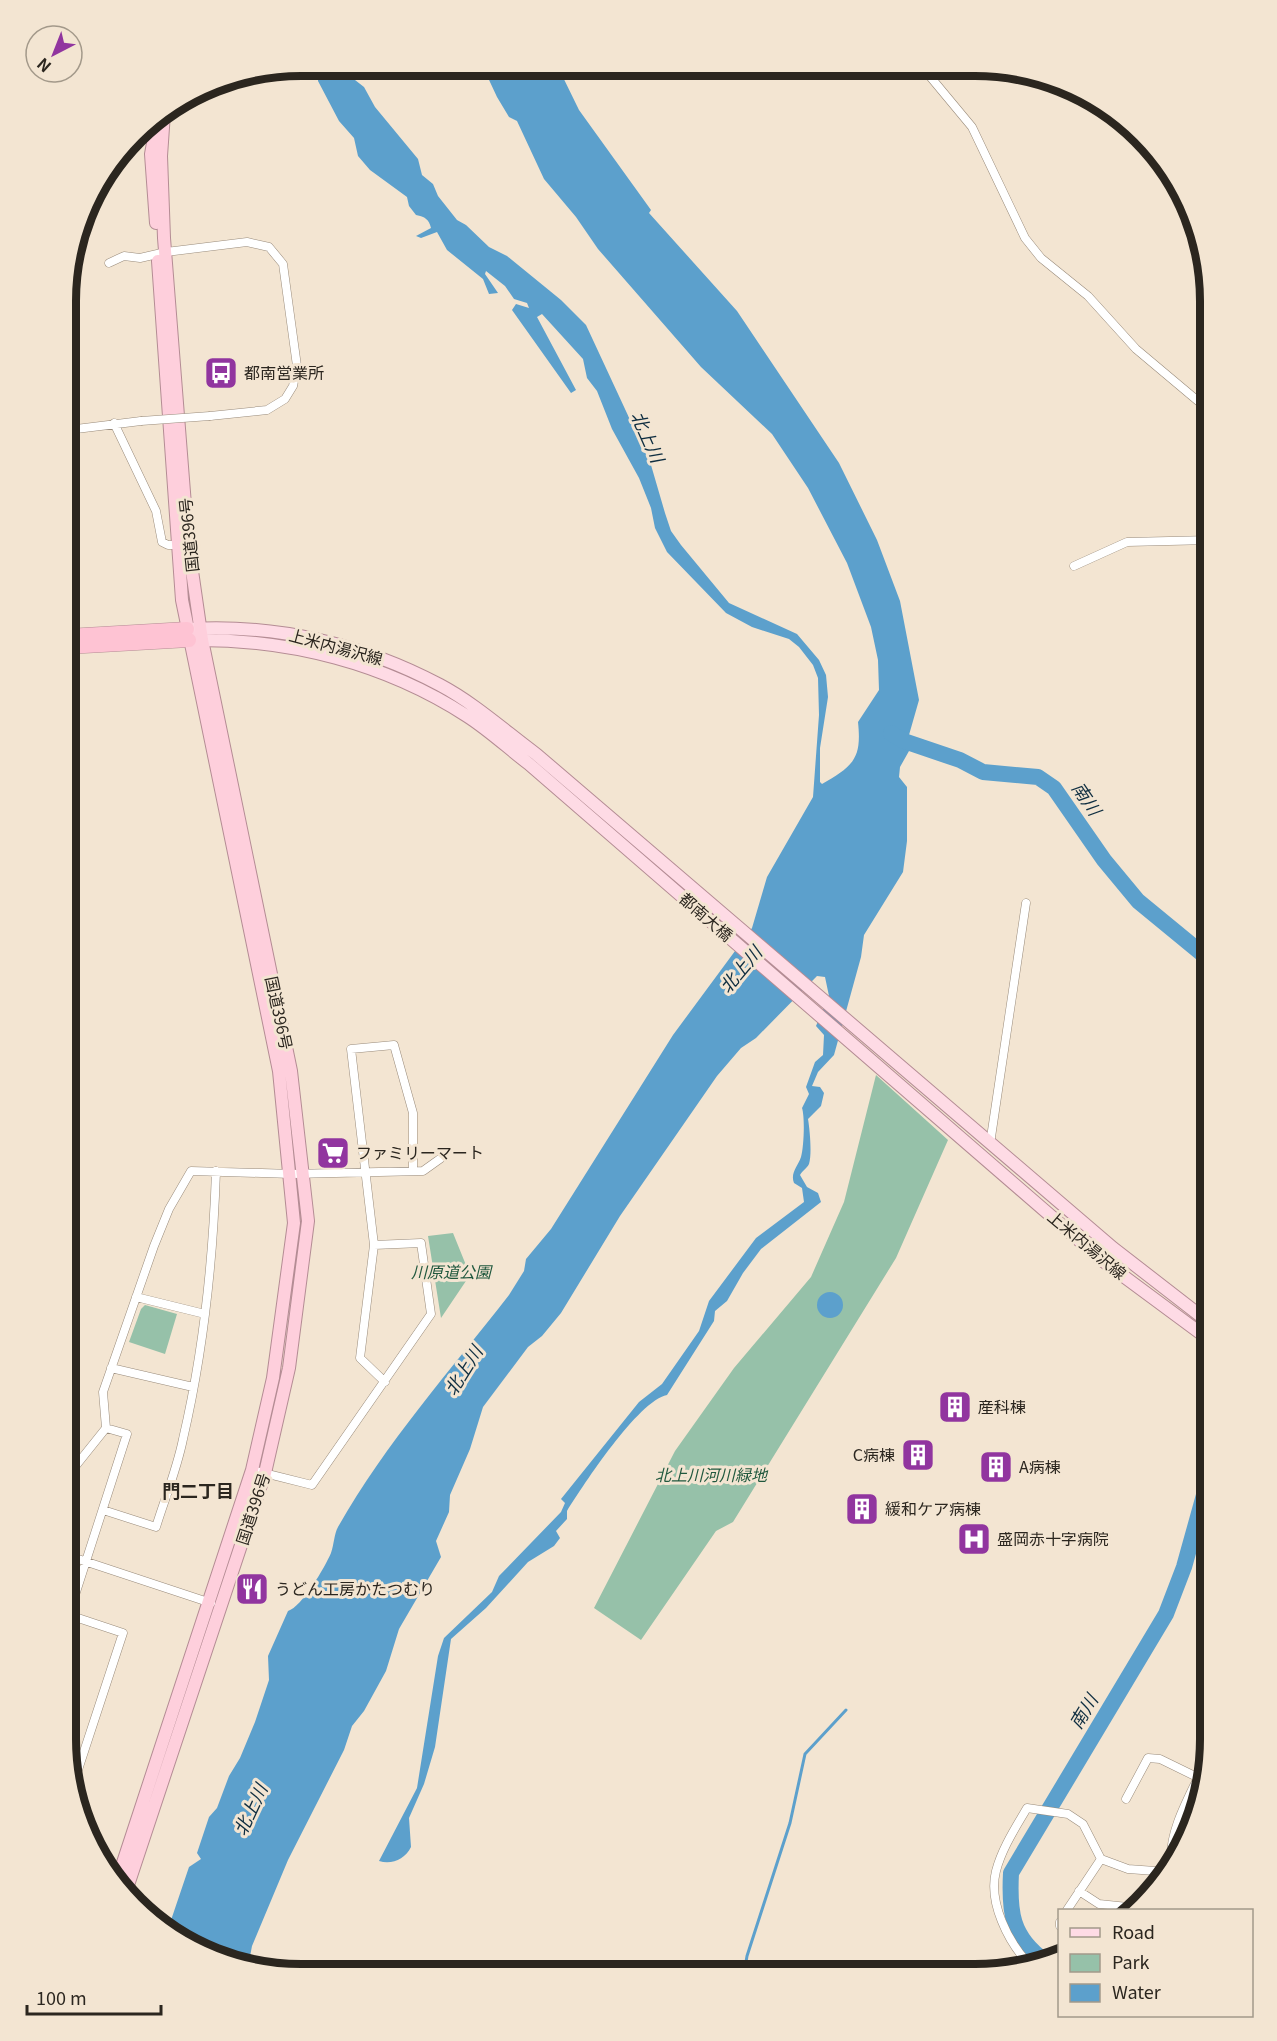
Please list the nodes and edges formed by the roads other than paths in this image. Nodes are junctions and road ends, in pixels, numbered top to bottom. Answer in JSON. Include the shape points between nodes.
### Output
{"nodes":[{"id":1,"x":930,"y":76,"type":"edge"},
{"id":2,"x":163,"y":124,"type":"edge"},
{"id":3,"x":156,"y":130,"type":"edge"},
{"id":4,"x":162,"y":253,"type":"junction"},
{"id":5,"x":109,"y":263,"type":"dead end"},
{"id":6,"x":1200,"y":403,"type":"edge"},
{"id":7,"x":114,"y":423,"type":"junction"},
{"id":8,"x":76,"y":429,"type":"edge"},
{"id":9,"x":1200,"y":540,"type":"edge"},
{"id":10,"x":182,"y":544,"type":"junction"},
{"id":11,"x":1074,"y":566,"type":"dead end"},
{"id":12,"x":195,"y":634,"type":"junction"},
{"id":13,"x":76,"y":636,"type":"edge"},
{"id":14,"x":76,"y":646,"type":"edge"},
{"id":15,"x":471,"y":712,"type":"junction"},
{"id":16,"x":1026,"y":903,"type":"dead end"},
{"id":17,"x":972,"y":1129,"type":"joint"},
{"id":18,"x":969,"y":1143,"type":"joint"},
{"id":19,"x":990,"y":1144,"type":"junction"},
{"id":20,"x":444,"y":1156,"type":"dead end"},
{"id":21,"x":216,"y":1171,"type":"junction"},
{"id":22,"x":413,"y":1172,"type":"junction"},
{"id":23,"x":365,"y":1173,"type":"junction"},
{"id":24,"x":298,"y":1174,"type":"junction"},
{"id":25,"x":374,"y":1245,"type":"junction"},
{"id":26,"x":136,"y":1297,"type":"junction"},
{"id":27,"x":205,"y":1314,"type":"junction"},
{"id":28,"x":1200,"y":1315,"type":"edge"},
{"id":29,"x":1200,"y":1333,"type":"edge"},
{"id":30,"x":111,"y":1368,"type":"junction"},
{"id":31,"x":385,"y":1382,"type":"junction"},
{"id":32,"x":193,"y":1387,"type":"junction"},
{"id":33,"x":106,"y":1428,"type":"junction"},
{"id":34,"x":76,"y":1466,"type":"edge"},
{"id":35,"x":258,"y":1472,"type":"junction"},
{"id":36,"x":103,"y":1510,"type":"junction"},
{"id":37,"x":76,"y":1558,"type":"edge"},
{"id":38,"x":86,"y":1561,"type":"junction"},
{"id":39,"x":76,"y":1590,"type":"edge"},
{"id":40,"x":216,"y":1605,"type":"junction"},
{"id":41,"x":76,"y":1617,"type":"edge"},
{"id":42,"x":78,"y":1768,"type":"edge"},
{"id":43,"x":1197,"y":1777,"type":"edge"},
{"id":44,"x":1193,"y":1798,"type":"edge"},
{"id":45,"x":1126,"y":1799,"type":"dead end"},
{"id":46,"x":1179,"y":1821,"type":"junction"},
{"id":47,"x":1185,"y":1822,"type":"edge"},
{"id":48,"x":1169,"y":1853,"type":"edge"},
{"id":49,"x":1101,"y":1859,"type":"junction"},
{"id":50,"x":1158,"y":1871,"type":"edge"},
{"id":51,"x":120,"y":1873,"type":"edge"},
{"id":52,"x":128,"y":1883,"type":"edge"},
{"id":53,"x":1079,"y":1891,"type":"junction"},
{"id":54,"x":1126,"y":1907,"type":"edge"},
{"id":55,"x":1068,"y":1909,"type":"edge"},
{"id":56,"x":1024,"y":1959,"type":"edge"}],
"edges":[{"from":1,"to":6,"type":"street","via":[[972,127],[1025,238],[1041,258],[1088,296],[1136,349]]},
{"from":2,"to":4,"type":"highway","name":"国道396号"},
{"from":3,"to":4,"type":"highway","name":"国道396号","via":[[151,154]]},
{"from":4,"to":5,"type":"street","via":[[140,258],[124,256]]},
{"from":4,"to":7,"type":"street","bridge":true,"via":[[255,243],[276,252],[283,264],[297,366],[293,386],[285,399],[267,410]]},
{"from":4,"to":10,"type":"highway","name":"国道396号"},
{"from":7,"to":8,"type":"street"},
{"from":7,"to":10,"type":"street","via":[[156,511],[162,542]]},
{"from":9,"to":11,"type":"street","via":[[1127,542]]},
{"from":10,"to":12,"type":"highway","name":"国道396号"},
{"from":12,"to":13,"type":"highway"},
{"from":12,"to":14,"type":"highway"},
{"from":12,"to":15,"type":"main road","name":"上米内湯沢線","via":[[279,632],[367,652],[441,685]]},
{"from":12,"to":24,"type":"highway","name":"国道396号"},
{"from":15,"to":17,"type":"main road","name":"都南大橋","via":[[545,762]]},
{"from":15,"to":18,"type":"main road","name":"都南大橋"},
{"from":16,"to":19,"type":"street"},
{"from":17,"to":19,"type":"main road","name":"上米内湯沢線"},
{"from":18,"to":29,"type":"main road","name":"上米内湯沢線","via":[[1103,1261]]},
{"from":19,"to":28,"type":"main road","name":"上米内湯沢線"},
{"from":20,"to":22,"type":"street","via":[[423,1171]]},
{"from":21,"to":24,"type":"street"},
{"from":21,"to":26,"type":"street","via":[[191,1171],[170,1209]]},
{"from":21,"to":27,"type":"street","via":[[213,1257]]},
{"from":22,"to":23,"type":"street"},
{"from":22,"to":23,"type":"street","via":[[413,1113],[394,1045],[351,1049]]},
{"from":23,"to":24,"type":"street"},
{"from":23,"to":25,"type":"street"},
{"from":24,"to":35,"type":"highway","name":"国道396号"},
{"from":25,"to":31,"type":"street","via":[[360,1358]]},
{"from":25,"to":31,"type":"street","via":[[422,1243],[431,1314]]},
{"from":26,"to":27,"type":"street"},
{"from":26,"to":30,"type":"street"},
{"from":27,"to":32,"type":"street"},
{"from":30,"to":32,"type":"street"},
{"from":30,"to":33,"type":"street","via":[[103,1392]]},
{"from":31,"to":35,"type":"street","via":[[312,1485]]},
{"from":32,"to":36,"type":"street","via":[[183,1440],[156,1527]]},
{"from":33,"to":34,"type":"street"},
{"from":33,"to":36,"type":"street","via":[[127,1434]]},
{"from":35,"to":40,"type":"highway","name":"国道396号"},
{"from":36,"to":38,"type":"street"},
{"from":37,"to":38,"type":"street"},
{"from":38,"to":39,"type":"street"},
{"from":38,"to":40,"type":"street"},
{"from":40,"to":51,"type":"highway","name":"国道396号"},
{"from":40,"to":52,"type":"highway","name":"国道396号"},
{"from":41,"to":42,"type":"street","via":[[123,1633]]},
{"from":43,"to":45,"type":"street","via":[[1160,1759],[1149,1758]]},
{"from":44,"to":46,"type":"street"},
{"from":46,"to":47,"type":"street"},
{"from":46,"to":48,"type":"street"},
{"from":49,"to":50,"type":"street","via":[[1128,1869]]},
{"from":49,"to":53,"type":"street"},
{"from":49,"to":56,"type":"street","via":[[1083,1824],[1068,1814],[1027,1808],[996,1872],[996,1902],[1003,1926]]},
{"from":53,"to":54,"type":"street","via":[[1100,1904]]},
{"from":53,"to":55,"type":"street"}]}
